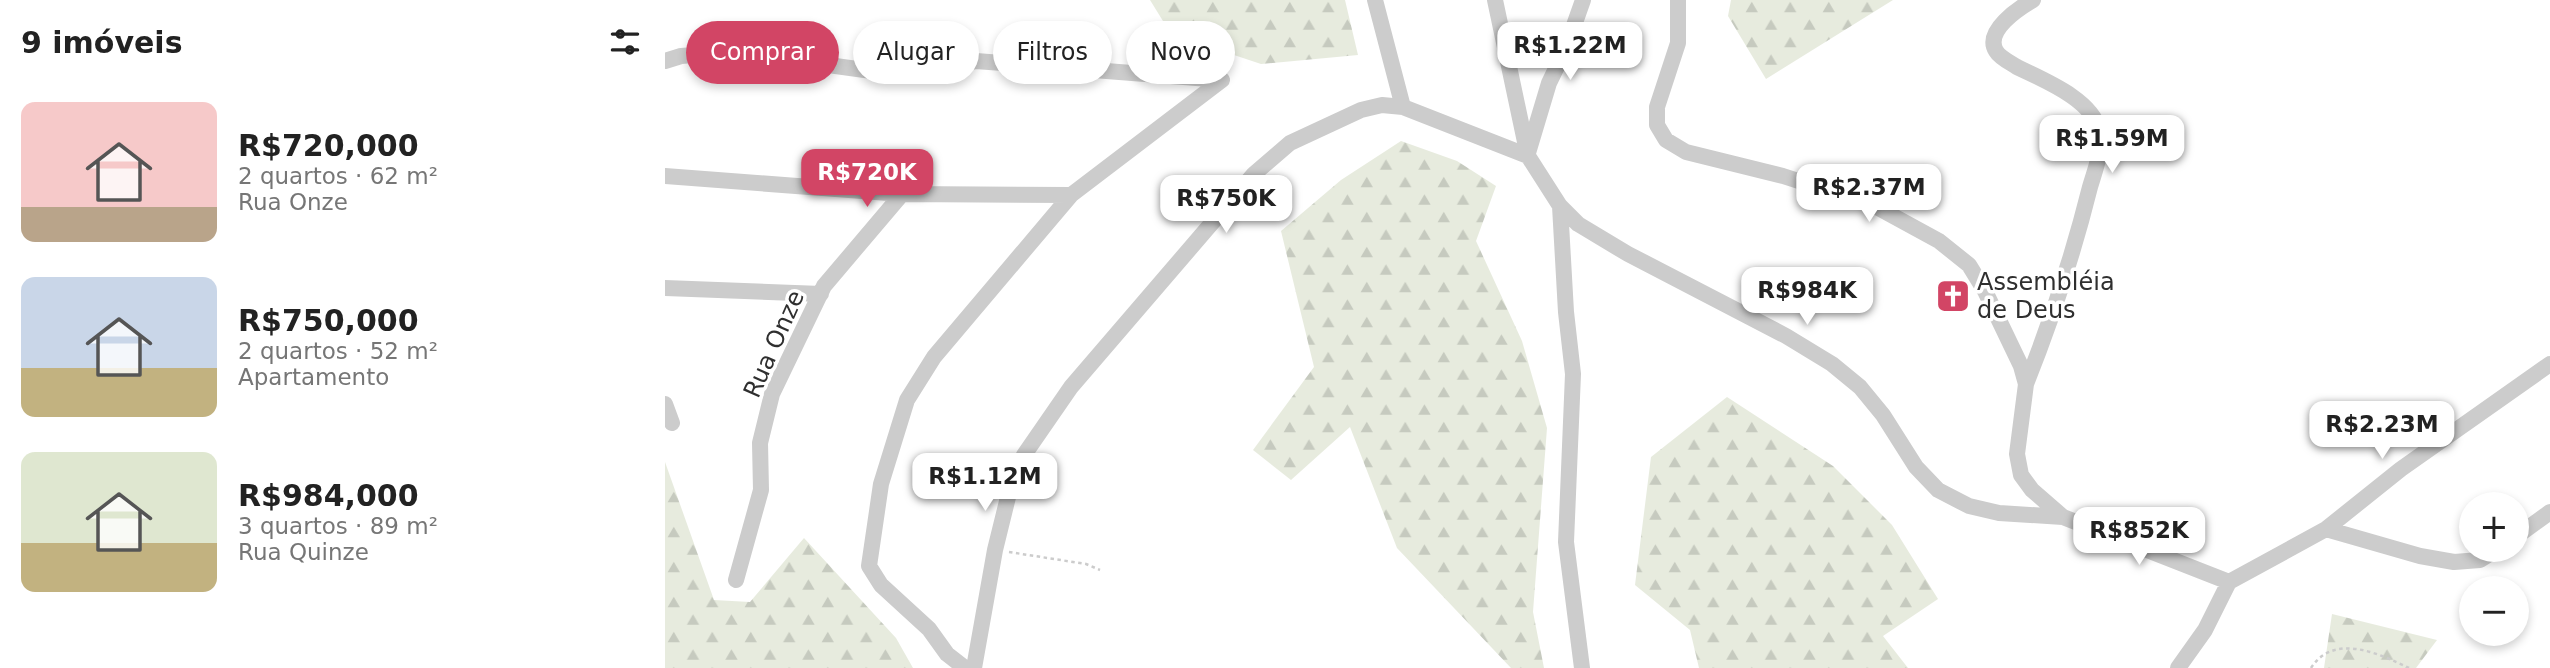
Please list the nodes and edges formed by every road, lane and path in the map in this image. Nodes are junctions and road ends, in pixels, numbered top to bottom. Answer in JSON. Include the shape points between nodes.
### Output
{"nodes":[{"id":1,"x":1375,"y":0,"type":"edge"},
{"id":2,"x":1495,"y":0,"type":"edge"},
{"id":3,"x":1583,"y":0,"type":"edge"},
{"id":4,"x":1678,"y":0,"type":"edge"},
{"id":5,"x":2033,"y":0,"type":"edge"},
{"id":6,"x":665,"y":61,"type":"edge"},
{"id":7,"x":1403,"y":107,"type":"junction"},
{"id":8,"x":1528,"y":156,"type":"junction"},
{"id":9,"x":665,"y":176,"type":"edge"},
{"id":10,"x":902,"y":194,"type":"junction"},
{"id":11,"x":1072,"y":195,"type":"junction"},
{"id":12,"x":1560,"y":205,"type":"junction"},
{"id":13,"x":665,"y":288,"type":"edge"},
{"id":14,"x":821,"y":294,"type":"junction"},
{"id":15,"x":2550,"y":363,"type":"edge"},
{"id":16,"x":2026,"y":384,"type":"junction"},
{"id":17,"x":665,"y":404,"type":"edge"},
{"id":18,"x":672,"y":423,"type":"dead end"},
{"id":19,"x":2550,"y":512,"type":"edge"},
{"id":20,"x":2063,"y":517,"type":"junction"},
{"id":21,"x":2529,"y":527,"type":"edge"},
{"id":22,"x":2326,"y":529,"type":"junction"},
{"id":23,"x":995,"y":550,"type":"junction"},
{"id":24,"x":2459,"y":561,"type":"edge"},
{"id":25,"x":1100,"y":570,"type":"dead end"},
{"id":26,"x":736,"y":580,"type":"dead end"},
{"id":27,"x":2229,"y":582,"type":"junction"},
{"id":28,"x":965,"y":668,"type":"edge"},
{"id":29,"x":974,"y":668,"type":"edge"},
{"id":30,"x":1582,"y":668,"type":"edge"},
{"id":31,"x":2178,"y":668,"type":"edge"},
{"id":32,"x":2311,"y":668,"type":"edge"},
{"id":33,"x":2409,"y":668,"type":"edge"}],
"edges":[{"from":1,"to":7,"type":"street"},
{"from":2,"to":8,"type":"street"},
{"from":3,"to":8,"type":"street","via":[[1549,83]]},
{"from":4,"to":16,"type":"street","via":[[1678,43],[1657,107],[1657,125],[1666,140],[1686,152],[1873,205],[1939,241],[1969,265],[1985,291]]},
{"from":5,"to":16,"type":"street","via":[[2000,26],[1993,40],[1996,51],[2071,95],[2089,111],[2099,129],[2100,149],[2074,251]]},
{"from":6,"to":11,"type":"street","via":[[734,52],[908,76],[976,61],[1222,80]]},
{"from":7,"to":8,"type":"street"},
{"from":7,"to":23,"type":"street","via":[[1382,105],[1337,119],[1290,143],[1255,174],[1071,387],[1024,455],[1011,485]]},
{"from":8,"to":12,"type":"street"},
{"from":9,"to":10,"type":"street"},
{"from":10,"to":11,"type":"street"},
{"from":10,"to":14,"type":"street","name":"Rua Onze"},
{"from":11,"to":28,"type":"street","via":[[934,357],[907,400],[881,484],[869,566],[881,585]]},
{"from":12,"to":20,"type":"street","via":[[1578,224],[1628,254],[1832,364],[1860,387],[1916,467],[1938,490],[1969,506],[1999,513]]},
{"from":12,"to":30,"type":"street","via":[[1573,374],[1566,542]]},
{"from":13,"to":14,"type":"street"},
{"from":14,"to":26,"type":"street","name":"Rua Onze","via":[[772,394],[760,443],[761,490]]},
{"from":15,"to":22,"type":"street","via":[[2401,469]]},
{"from":16,"to":20,"type":"street","via":[[2017,454],[2021,475]]},
{"from":17,"to":18,"type":"street"},
{"from":19,"to":21,"type":"street"},
{"from":20,"to":27,"type":"street"},
{"from":22,"to":24,"type":"street","via":[[2420,556]]},
{"from":22,"to":27,"type":"street"},
{"from":23,"to":25,"type":"path"},
{"from":23,"to":29,"type":"street"},
{"from":27,"to":31,"type":"street"},
{"from":32,"to":33,"type":"path","via":[[2334,650],[2352,648]]}]}
